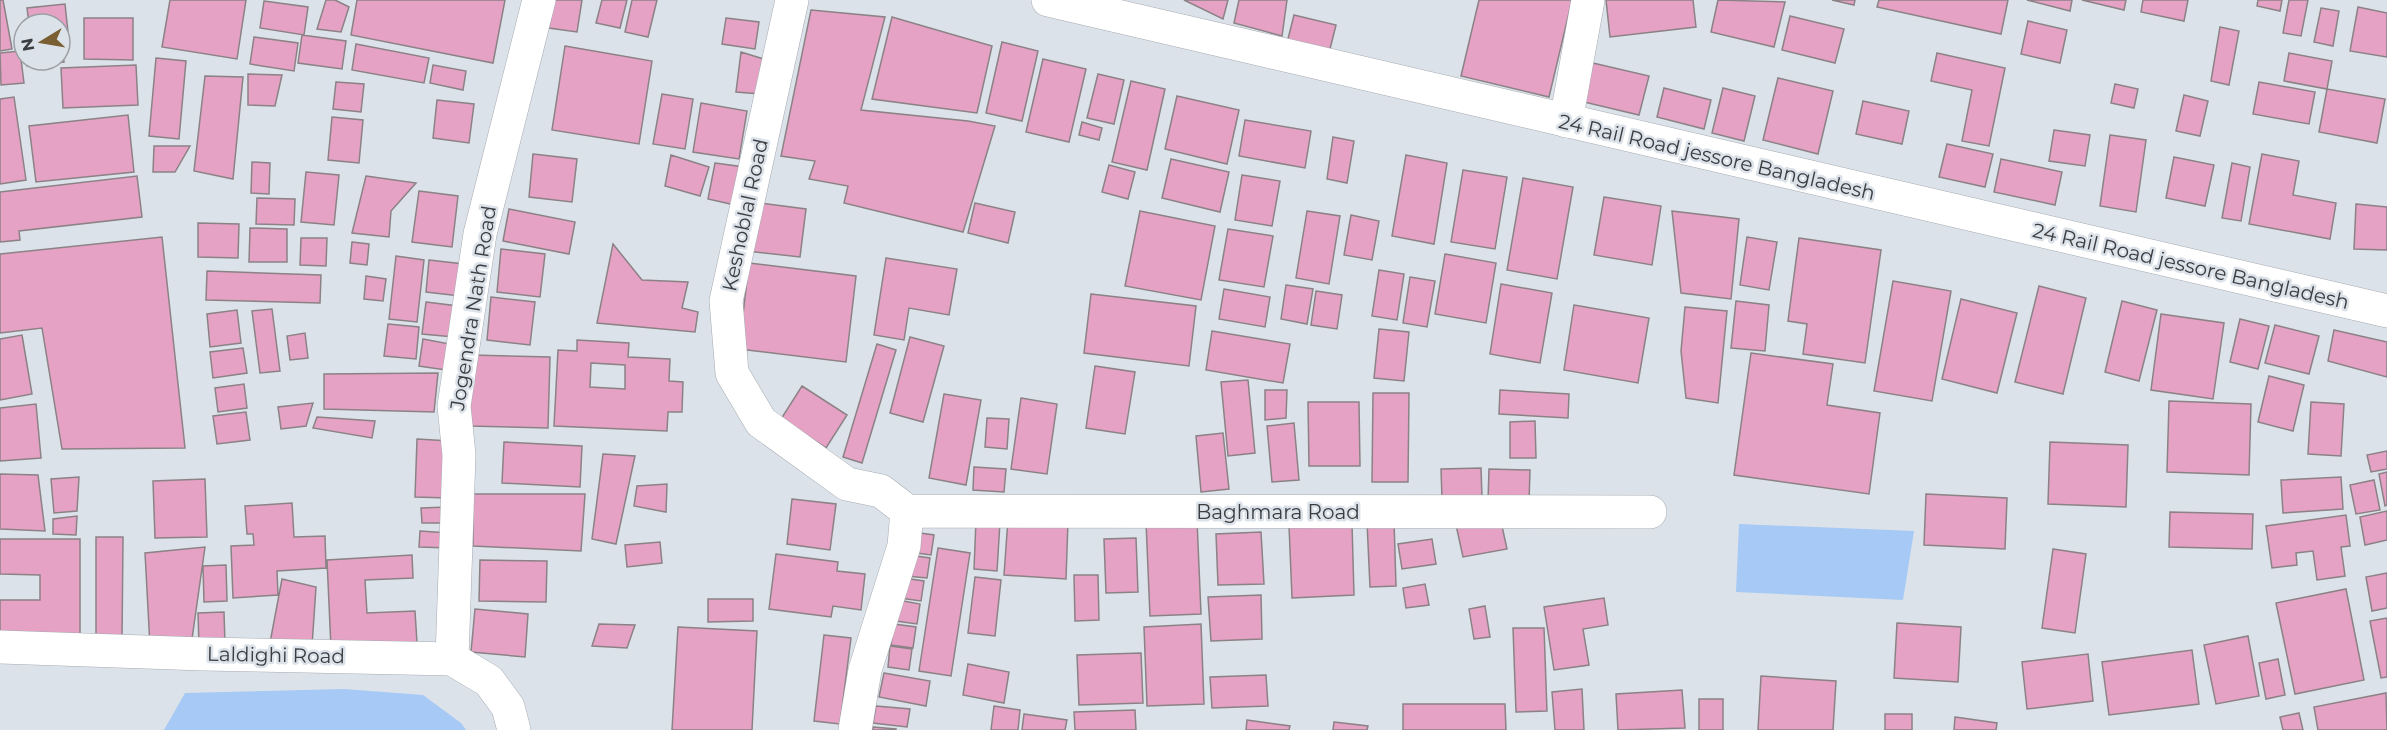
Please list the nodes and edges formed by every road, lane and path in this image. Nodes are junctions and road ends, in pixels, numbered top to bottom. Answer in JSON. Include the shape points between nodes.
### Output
{"nodes":[{"id":1,"x":539,"y":0,"type":"edge"},
{"id":2,"x":792,"y":0,"type":"edge"},
{"id":3,"x":1048,"y":0,"type":"edge"},
{"id":4,"x":1588,"y":0,"type":"edge"},
{"id":5,"x":1104,"y":6,"type":"edge"},
{"id":6,"x":1566,"y":121,"type":"junction"},
{"id":7,"x":2387,"y":311,"type":"edge"},
{"id":8,"x":907,"y":511,"type":"junction"},
{"id":9,"x":1650,"y":512,"type":"dead end"},
{"id":10,"x":0,"y":647,"type":"edge"},
{"id":11,"x":452,"y":658,"type":"junction"},
{"id":12,"x":514,"y":730,"type":"edge"},
{"id":13,"x":855,"y":730,"type":"edge"}],
"edges":[{"from":1,"to":11,"type":"street","name":"Jogendra Nath Road","via":[[480,234],[454,406],[459,455]]},
{"from":2,"to":8,"type":"street","name":"Keshoblal Road","via":[[726,301],[732,373],[761,423],[847,484],[881,491]]},
{"from":3,"to":5,"type":"street","name":"24 Rail Road jessore Bangladesh"},
{"from":4,"to":6,"type":"street"},
{"from":5,"to":6,"type":"street","name":"24 Rail Road jessore Bangladesh"},
{"from":6,"to":7,"type":"street","name":"24 Rail Road jessore Bangladesh"},
{"from":8,"to":9,"type":"street","name":"Baghmara Road"},
{"from":8,"to":13,"type":"street","via":[[904,546],[865,670]]},
{"from":10,"to":11,"type":"street","name":"Laldighi Road"},
{"from":11,"to":12,"type":"street","via":[[489,681],[508,706]]}]}
